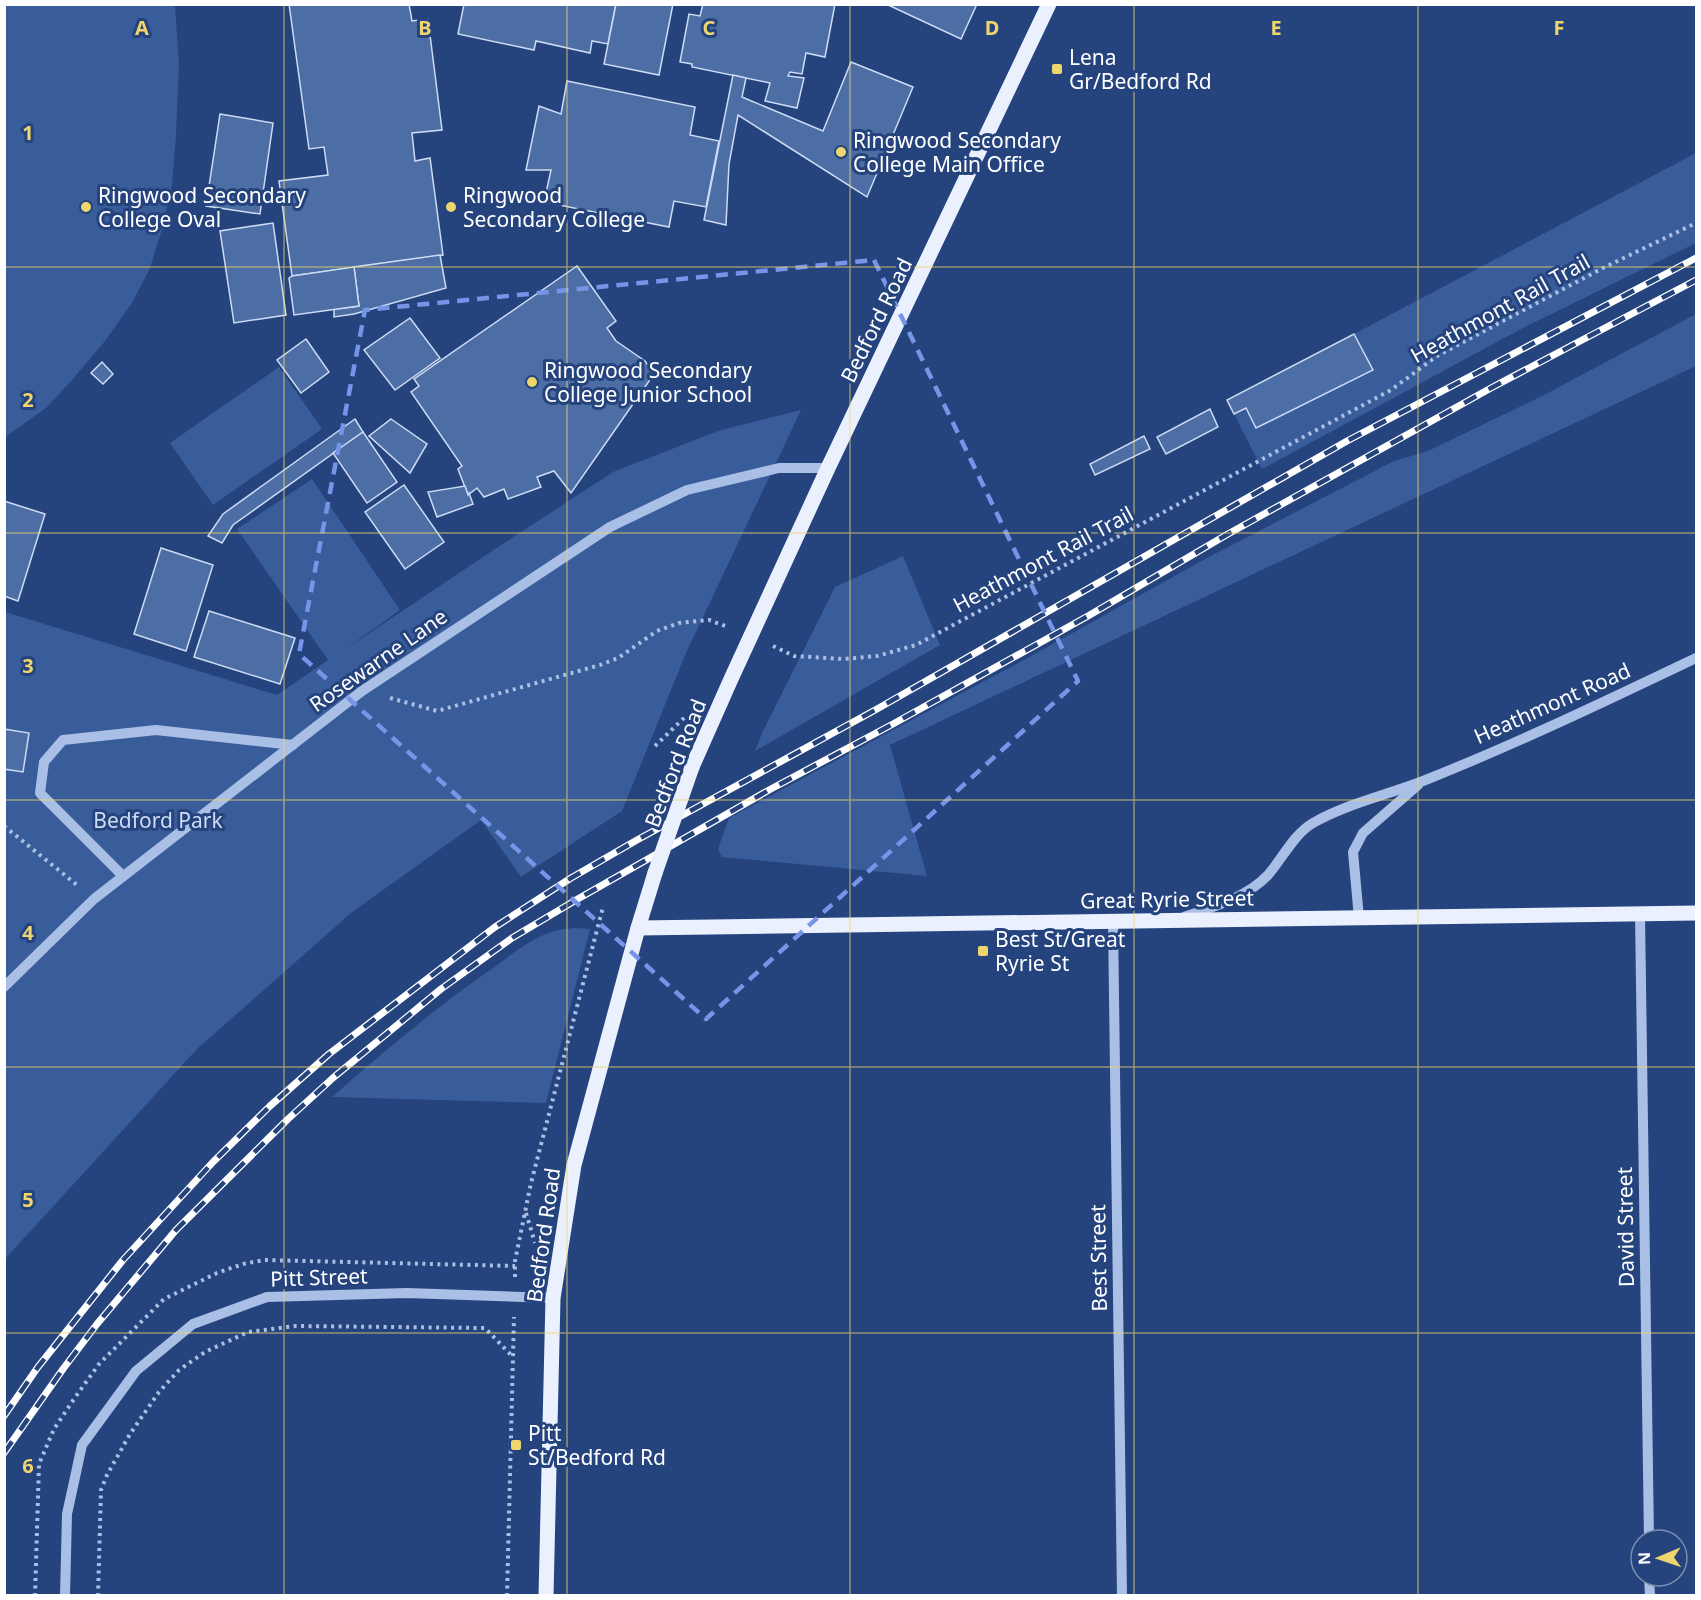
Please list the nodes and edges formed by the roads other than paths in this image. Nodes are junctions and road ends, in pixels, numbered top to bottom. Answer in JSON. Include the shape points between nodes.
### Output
{"nodes":[{"id":1,"x":1049,"y":4,"type":"edge"},
{"id":2,"x":828,"y":468,"type":"junction"},
{"id":3,"x":1696,"y":658,"type":"edge"},
{"id":4,"x":293,"y":745,"type":"junction"},
{"id":5,"x":1423,"y":781,"type":"junction"},
{"id":6,"x":123,"y":876,"type":"junction"},
{"id":7,"x":1696,"y":913,"type":"edge"},
{"id":8,"x":1640,"y":914,"type":"junction"},
{"id":9,"x":1359,"y":918,"type":"junction"},
{"id":10,"x":1177,"y":920,"type":"junction"},
{"id":11,"x":1113,"y":921,"type":"junction"},
{"id":12,"x":638,"y":928,"type":"junction"},
{"id":13,"x":4,"y":987,"type":"edge"},
{"id":14,"x":553,"y":1298,"type":"junction"},
{"id":15,"x":1649,"y":1528,"type":"edge"},
{"id":16,"x":65,"y":1596,"type":"edge"},
{"id":17,"x":546,"y":1596,"type":"edge"},
{"id":18,"x":1122,"y":1596,"type":"edge"}],
"edges":[{"from":1,"to":2,"type":"main road","name":"Bedford Road"},
{"from":2,"to":4,"type":"street","name":"Rosewarne Lane","via":[[779,468],[687,490],[610,527],[362,691]]},
{"from":2,"to":12,"type":"main road","name":"Bedford Road","bridge":true,"via":[[692,767]]},
{"from":3,"to":5,"type":"street","name":"Heathmont Road"},
{"from":4,"to":6,"type":"street","name":"Rosewarne Lane"},
{"from":4,"to":6,"type":"street","via":[[156,730],[63,740],[44,762],[40,793]]},
{"from":5,"to":9,"type":"street","name":"Heathmont Road","via":[[1363,833],[1353,852]]},
{"from":5,"to":10,"type":"street","name":"Heathmont Road","via":[[1311,824],[1267,876],[1238,897]]},
{"from":6,"to":13,"type":"street","name":"Rosewarne Lane"},
{"from":7,"to":8,"type":"main road","name":"Great Ryrie Street"},
{"from":8,"to":9,"type":"main road","name":"Great Ryrie Street"},
{"from":8,"to":15,"type":"street","name":"David Street"},
{"from":9,"to":10,"type":"main road","name":"Great Ryrie Street"},
{"from":10,"to":11,"type":"main road","name":"Great Ryrie Street"},
{"from":11,"to":12,"type":"main road","name":"Great Ryrie Street"},
{"from":11,"to":18,"type":"street","name":"Best Street"},
{"from":12,"to":14,"type":"main road","name":"Bedford Road","via":[[574,1165]]},
{"from":14,"to":16,"type":"street","name":"Pitt Street","via":[[406,1293],[267,1297],[193,1324],[136,1371],[82,1445],[67,1514]]},
{"from":14,"to":17,"type":"main road","name":"Bedford Road"}]}
